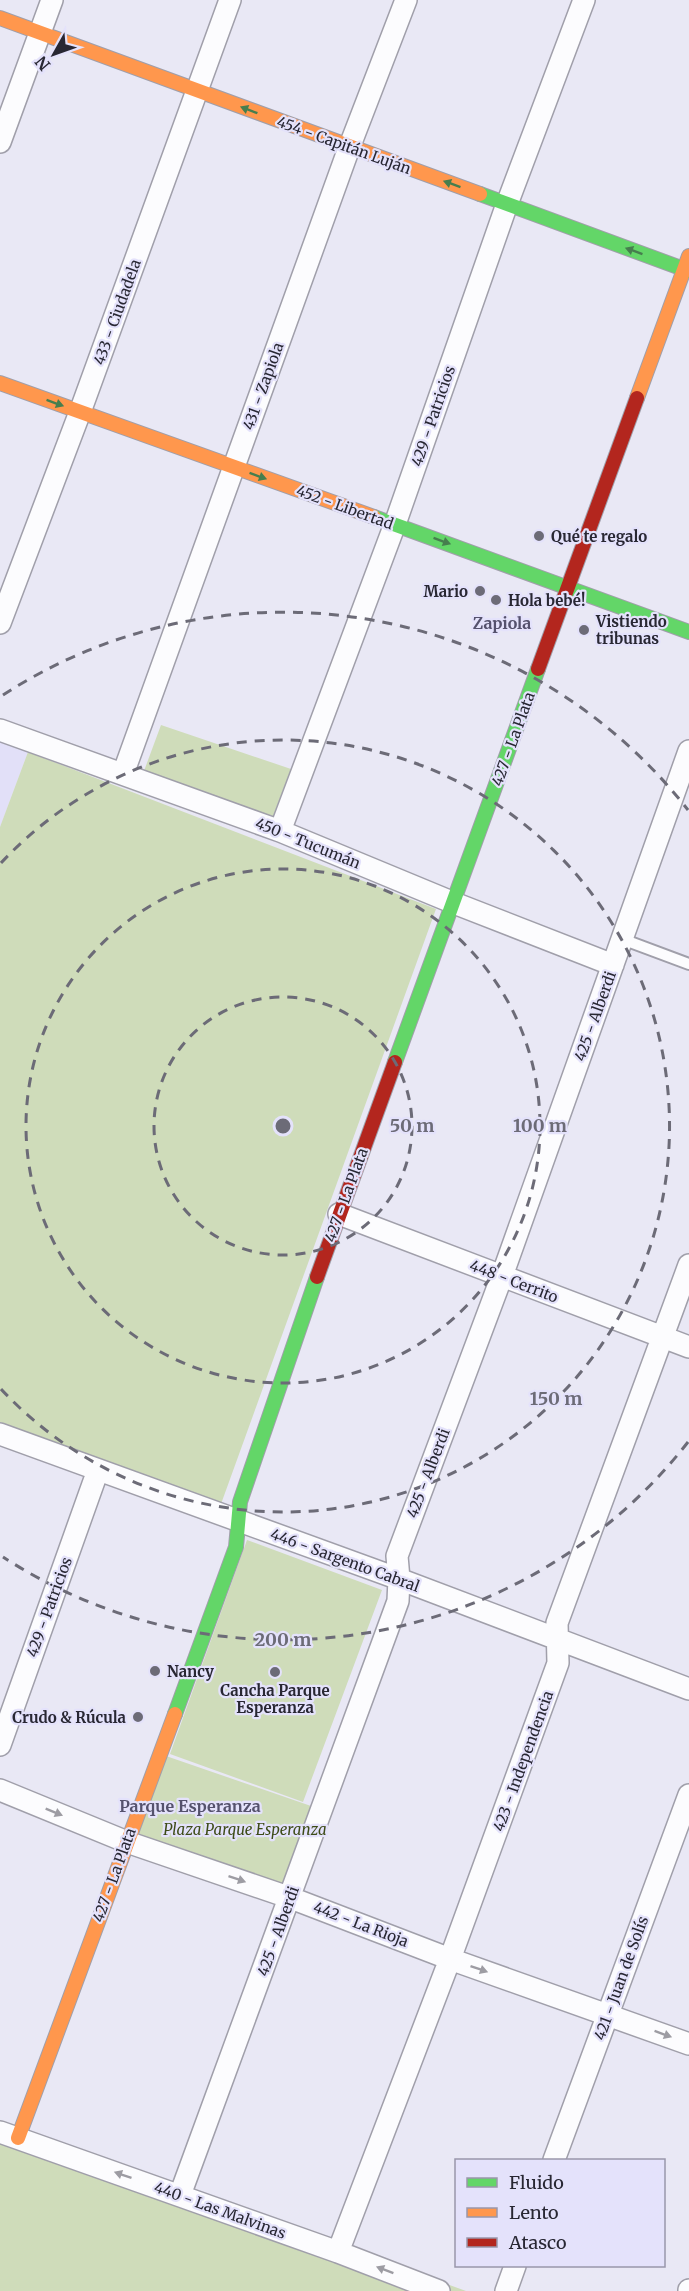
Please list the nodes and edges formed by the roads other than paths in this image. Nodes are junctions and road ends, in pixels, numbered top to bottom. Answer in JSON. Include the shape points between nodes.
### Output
{"nodes":[{"id":1,"x":52,"y":0,"type":"edge"},
{"id":2,"x":230,"y":0,"type":"edge"},
{"id":3,"x":406,"y":0,"type":"edge"},
{"id":4,"x":584,"y":0,"type":"edge"},
{"id":5,"x":0,"y":18,"type":"edge"},
{"id":6,"x":41,"y":32,"type":"junction"},
{"id":7,"x":198,"y":91,"type":"junction"},
{"id":8,"x":0,"y":142,"type":"edge"},
{"id":9,"x":349,"y":148,"type":"junction"},
{"id":10,"x":507,"y":204,"type":"junction"},
{"id":11,"x":689,"y":256,"type":"edge"},
{"id":12,"x":686,"y":270,"type":"edge"},
{"id":13,"x":0,"y":383,"type":"edge"},
{"id":14,"x":80,"y":412,"type":"junction"},
{"id":15,"x":234,"y":467,"type":"junction"},
{"id":16,"x":395,"y":524,"type":"junction"},
{"id":17,"x":567,"y":586,"type":"junction"},
{"id":18,"x":0,"y":623,"type":"edge"},
{"id":19,"x":689,"y":632,"type":"edge"},
{"id":20,"x":0,"y":730,"type":"edge"},
{"id":21,"x":689,"y":751,"type":"edge"},
{"id":22,"x":123,"y":774,"type":"junction"},
{"id":23,"x":280,"y":831,"type":"junction"},
{"id":24,"x":454,"y":903,"type":"junction"},
{"id":25,"x":622,"y":939,"type":"junction"},
{"id":26,"x":613,"y":964,"type":"junction"},
{"id":27,"x":689,"y":964,"type":"edge"},
{"id":28,"x":339,"y":1214,"type":"junction"},
{"id":29,"x":689,"y":1265,"type":"edge"},
{"id":30,"x":502,"y":1276,"type":"junction"},
{"id":31,"x":663,"y":1338,"type":"junction"},
{"id":32,"x":689,"y":1347,"type":"edge"},
{"id":33,"x":0,"y":1434,"type":"edge"},
{"id":34,"x":98,"y":1470,"type":"junction"},
{"id":35,"x":237,"y":1520,"type":"junction"},
{"id":36,"x":399,"y":1579,"type":"junction"},
{"id":37,"x":558,"y":1641,"type":"junction"},
{"id":38,"x":689,"y":1689,"type":"edge"},
{"id":39,"x":0,"y":1745,"type":"edge"},
{"id":40,"x":0,"y":1790,"type":"edge"},
{"id":41,"x":689,"y":1795,"type":"edge"},
{"id":42,"x":127,"y":1842,"type":"junction"},
{"id":43,"x":291,"y":1898,"type":"junction"},
{"id":44,"x":450,"y":1959,"type":"junction"},
{"id":45,"x":608,"y":2014,"type":"junction"},
{"id":46,"x":689,"y":2044,"type":"edge"},
{"id":47,"x":9,"y":2135,"type":"edge"},
{"id":48,"x":554,"y":2159,"type":"edge"},
{"id":49,"x":180,"y":2195,"type":"junction"},
{"id":50,"x":338,"y":2252,"type":"junction"},
{"id":51,"x":514,"y":2267,"type":"edge"},
{"id":52,"x":440,"y":2291,"type":"edge"},
{"id":53,"x":506,"y":2291,"type":"edge"}],
"edges":[{"from":1,"to":6,"type":"street"},
{"from":2,"to":7,"type":"street","name":"433 - Ciudadela"},
{"from":3,"to":9,"type":"street","name":"431 - Zapiola"},
{"from":4,"to":10,"type":"street","name":"429 - Patricios"},
{"from":5,"to":6,"type":"street","name":"454 - Capitán Luján"},
{"from":6,"to":7,"type":"street","name":"454 - Capitán Luján"},
{"from":6,"to":8,"type":"street"},
{"from":9,"to":7,"type":"street","name":"454 - Capitán Luján","one_way":true},
{"from":7,"to":14,"type":"street","name":"433 - Ciudadela"},
{"from":10,"to":9,"type":"street","name":"454 - Capitán Luján","one_way":true},
{"from":9,"to":15,"type":"street","name":"431 - Zapiola"},
{"from":12,"to":10,"type":"street","name":"454 - Capitán Luján","one_way":true},
{"from":10,"to":16,"type":"street","name":"429 - Patricios"},
{"from":11,"to":12,"type":"street","name":"427 - La Plata"},
{"from":12,"to":17,"type":"street","name":"427 - La Plata"},
{"from":13,"to":14,"type":"street","name":"452 - Libertad","one_way":true},
{"from":14,"to":15,"type":"street","name":"452 - Libertad"},
{"from":14,"to":18,"type":"street","name":"433 - Ciudadela"},
{"from":15,"to":16,"type":"street","name":"452 - Libertad","one_way":true},
{"from":15,"to":22,"type":"street","name":"431 - Zapiola"},
{"from":16,"to":17,"type":"street","name":"452 - Libertad","one_way":true},
{"from":16,"to":23,"type":"street","name":"429 - Patricios"},
{"from":17,"to":19,"type":"street","name":"452 - Libertad"},
{"from":17,"to":24,"type":"street","name":"427 - La Plata"},
{"from":20,"to":22,"type":"street","name":"450 - Tucumán"},
{"from":21,"to":25,"type":"street","name":"425 - Alberdi"},
{"from":22,"to":23,"type":"street","name":"450 - Tucumán"},
{"from":23,"to":24,"type":"street","name":"450 - Tucumán"},
{"from":24,"to":26,"type":"street","name":"450 - Tucumán"},
{"from":24,"to":28,"type":"street","name":"427 - La Plata"},
{"from":25,"to":26,"type":"street","name":"425 - Alberdi"},
{"from":25,"to":27,"type":"lane"},
{"from":26,"to":30,"type":"street","name":"425 - Alberdi"},
{"from":28,"to":30,"type":"street","name":"448 - Cerrito"},
{"from":28,"to":35,"type":"street","name":"427 - La Plata"},
{"from":29,"to":31,"type":"street","name":"423 - Independencia"},
{"from":30,"to":31,"type":"street","name":"448 - Cerrito"},
{"from":30,"to":36,"type":"street","name":"425 - Alberdi","via":[[397,1556]]},
{"from":31,"to":32,"type":"street","name":"448 - Cerrito"},
{"from":31,"to":37,"type":"street","name":"423 - Independencia","via":[[557,1623]]},
{"from":33,"to":34,"type":"street","name":"446 - Sargento Cabral"},
{"from":34,"to":35,"type":"street","name":"446 - Sargento Cabral"},
{"from":34,"to":39,"type":"street","name":"429 - Patricios"},
{"from":35,"to":36,"type":"street","name":"446 - Sargento Cabral"},
{"from":35,"to":42,"type":"street","name":"427 - La Plata","via":[[236,1547]]},
{"from":36,"to":37,"type":"street","name":"446 - Sargento Cabral"},
{"from":36,"to":43,"type":"street","name":"425 - Alberdi","via":[[398,1600]]},
{"from":37,"to":38,"type":"street","name":"446 - Sargento Cabral"},
{"from":37,"to":44,"type":"street","name":"423 - Independencia","via":[[558,1663]]},
{"from":40,"to":42,"type":"street","name":"442 - La Rioja","one_way":true},
{"from":41,"to":45,"type":"street","name":"421 - Juan de Solís"},
{"from":42,"to":43,"type":"street","name":"442 - La Rioja","one_way":true},
{"from":42,"to":47,"type":"street","name":"427 - La Plata"},
{"from":43,"to":44,"type":"street","name":"442 - La Rioja"},
{"from":43,"to":49,"type":"street","name":"425 - Alberdi"},
{"from":44,"to":45,"type":"street","name":"442 - La Rioja","one_way":true},
{"from":44,"to":50,"type":"street","name":"423 - Independencia"},
{"from":45,"to":46,"type":"street","name":"442 - La Rioja","one_way":true},
{"from":45,"to":48,"type":"street","name":"421 - Juan de Solís"},
{"from":49,"to":47,"type":"street","name":"440 - Las Malvinas","one_way":true},
{"from":49,"to":50,"type":"street","name":"440 - Las Malvinas"},
{"from":52,"to":50,"type":"street","name":"440 - Las Malvinas","one_way":true},
{"from":51,"to":53,"type":"street"}]}
